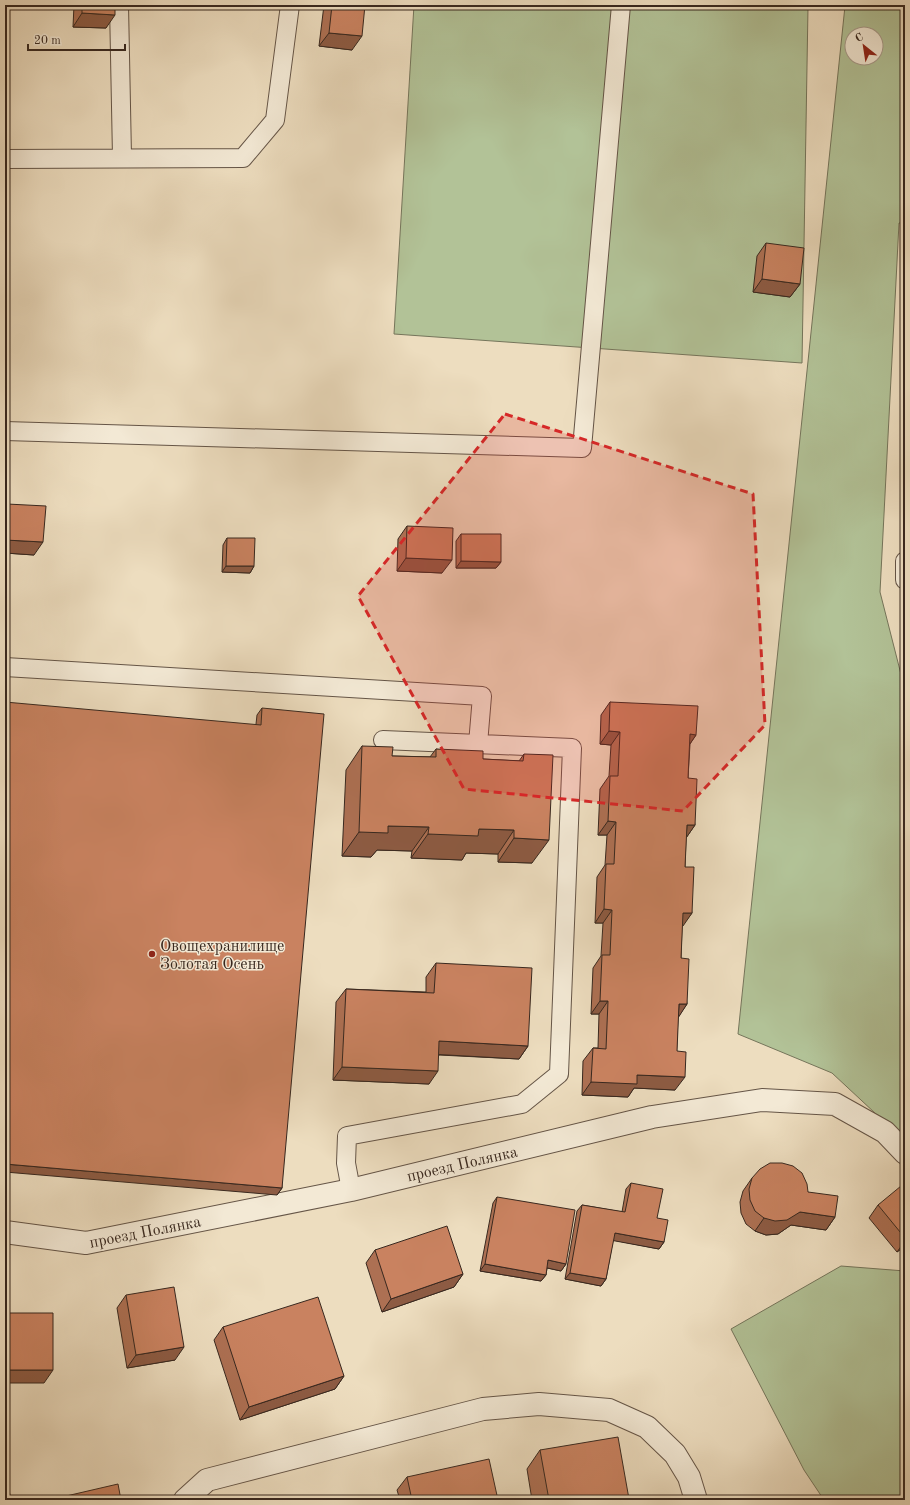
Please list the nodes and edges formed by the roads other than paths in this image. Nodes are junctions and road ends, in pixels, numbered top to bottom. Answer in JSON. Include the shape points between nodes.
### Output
{"nodes":[{"id":1,"x":119,"y":5,"type":"edge"},
{"id":2,"x":290,"y":5,"type":"edge"},
{"id":3,"x":620,"y":5,"type":"edge"},
{"id":4,"x":122,"y":157,"type":"junction"},
{"id":5,"x":5,"y":159,"type":"edge"},
{"id":6,"x":5,"y":430,"type":"edge"},
{"id":7,"x":905,"y":561,"type":"edge"},
{"id":8,"x":905,"y":580,"type":"edge"},
{"id":9,"x":5,"y":667,"type":"edge"},
{"id":10,"x":383,"y":740,"type":"dead end"},
{"id":11,"x":478,"y":744,"type":"junction"},
{"id":12,"x":905,"y":1153,"type":"edge"},
{"id":13,"x":351,"y":1190,"type":"junction"},
{"id":14,"x":5,"y":1232,"type":"edge"},
{"id":15,"x":185,"y":1500,"type":"edge"},
{"id":16,"x":696,"y":1500,"type":"edge"}],
"edges":[{"from":1,"to":4,"type":"lane"},
{"from":2,"to":4,"type":"lane","via":[[275,120],[243,158]]},
{"from":3,"to":6,"type":"lane","via":[[582,448]]},
{"from":4,"to":5,"type":"lane"},
{"from":7,"to":8,"type":"lane"},
{"from":9,"to":11,"type":"lane","via":[[482,696]]},
{"from":10,"to":11,"type":"lane"},
{"from":11,"to":13,"type":"lane","via":[[572,748],[559,1074],[522,1104],[347,1136],[346,1163]]},
{"from":12,"to":13,"type":"street","name":"проезд Полянка","via":[[885,1132],[835,1104],[762,1100],[652,1117]]},
{"from":13,"to":14,"type":"street","name":"проезд Полянка","via":[[86,1244]]},
{"from":15,"to":16,"type":"street","via":[[208,1480],[483,1409],[539,1404],[609,1410],[647,1427],[675,1454],[689,1477]]}]}
